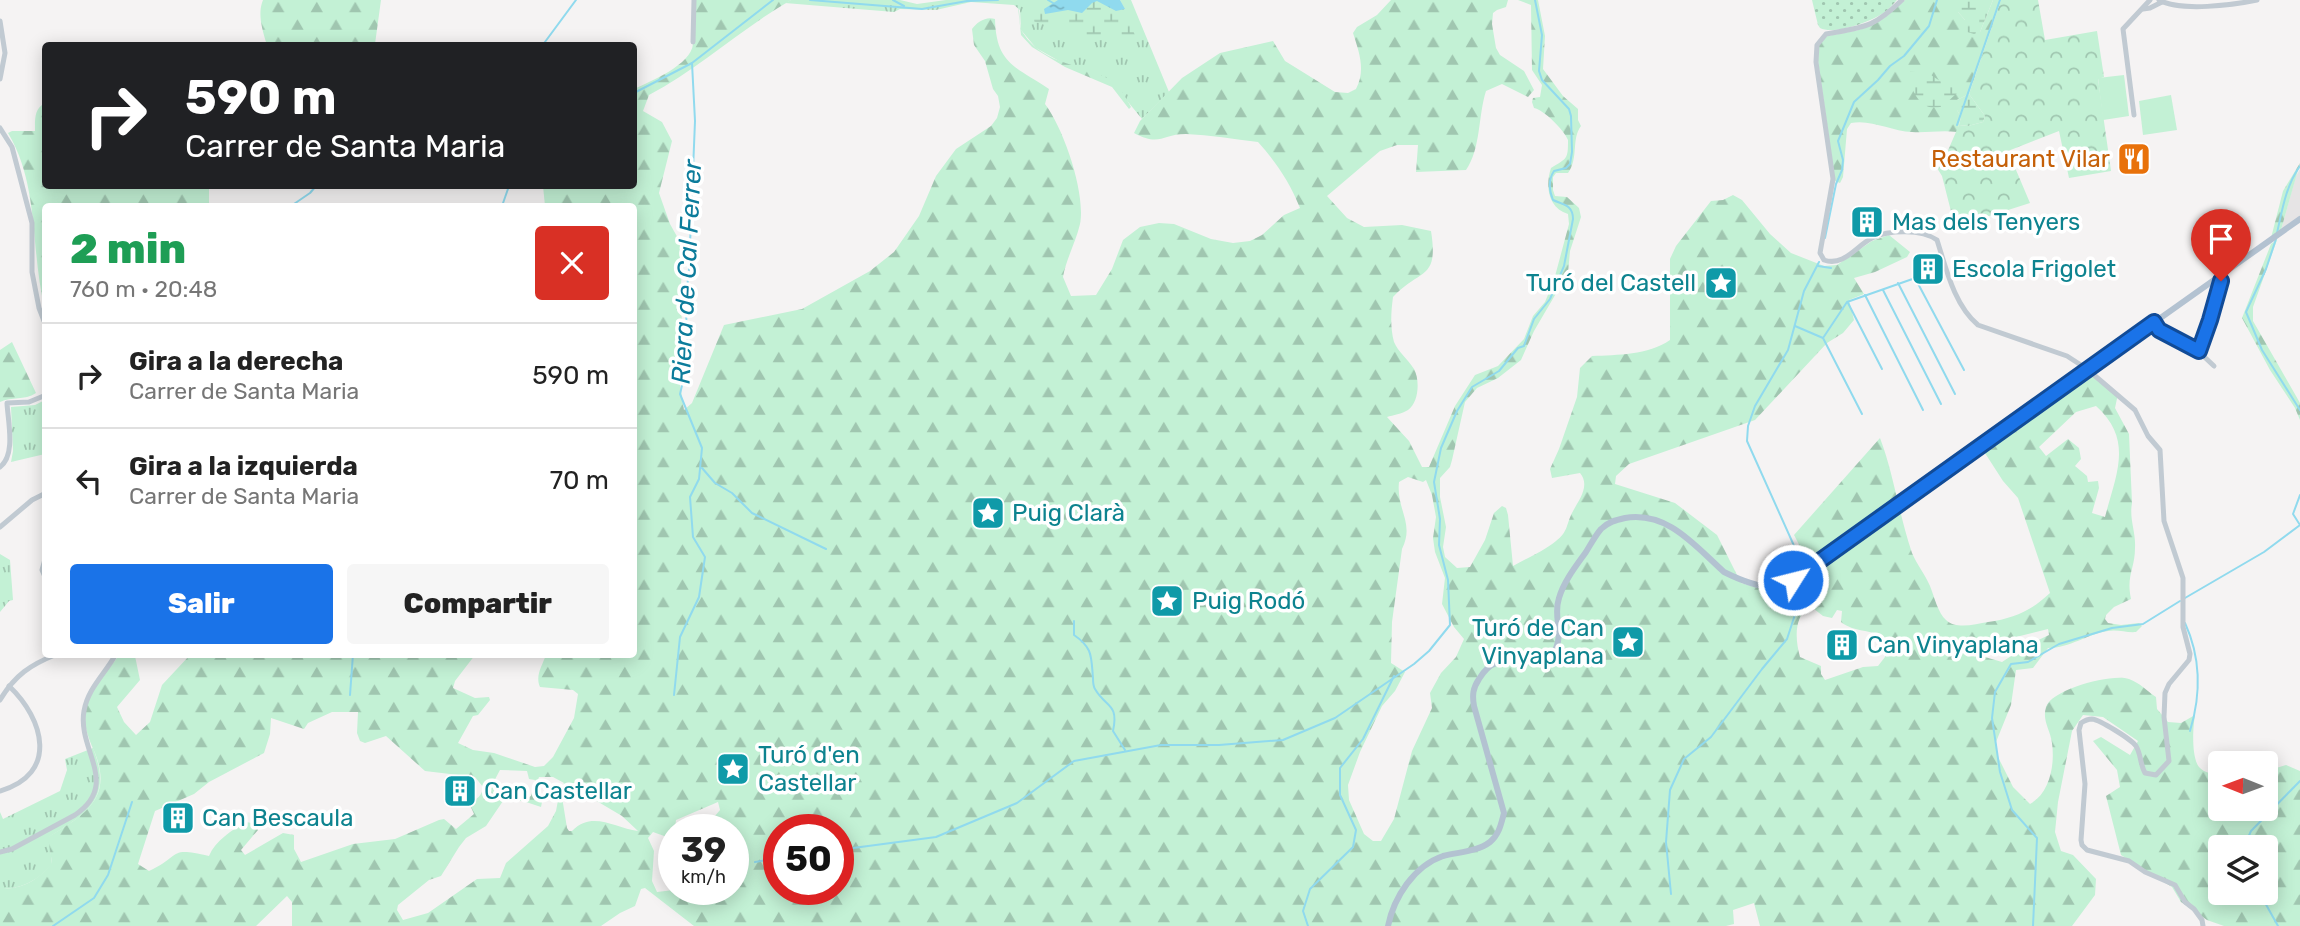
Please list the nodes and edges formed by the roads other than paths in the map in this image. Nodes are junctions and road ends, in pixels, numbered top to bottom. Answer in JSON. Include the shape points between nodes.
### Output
{"nodes":[{"id":1,"x":694,"y":0,"type":"edge"},
{"id":2,"x":1902,"y":0,"type":"edge"},
{"id":3,"x":2150,"y":0,"type":"edge"},
{"id":4,"x":2257,"y":0,"type":"edge"},
{"id":5,"x":2160,"y":1,"type":"edge"},
{"id":6,"x":2143,"y":9,"type":"junction"},
{"id":7,"x":0,"y":21,"type":"edge"},
{"id":8,"x":693,"y":42,"type":"dead end"},
{"id":9,"x":0,"y":79,"type":"edge"},
{"id":10,"x":2134,"y":116,"type":"dead end"},
{"id":11,"x":0,"y":128,"type":"edge"},
{"id":12,"x":2300,"y":219,"type":"edge"},
{"id":13,"x":2218,"y":277,"type":"junction"},
{"id":14,"x":42,"y":316,"type":"edge"},
{"id":15,"x":2154,"y":322,"type":"junction"},
{"id":16,"x":2199,"y":351,"type":"junction"},
{"id":17,"x":2214,"y":366,"type":"dead end"},
{"id":18,"x":2087,"y":369,"type":"junction"},
{"id":19,"x":42,"y":397,"type":"edge"},
{"id":20,"x":4,"y":403,"type":"edge"},
{"id":21,"x":0,"y":467,"type":"edge"},
{"id":22,"x":42,"y":495,"type":"edge"},
{"id":23,"x":0,"y":527,"type":"edge"},
{"id":24,"x":47,"y":658,"type":"edge"},
{"id":25,"x":113,"y":658,"type":"edge"},
{"id":26,"x":9,"y":686,"type":"junction"},
{"id":27,"x":0,"y":700,"type":"edge"},
{"id":28,"x":0,"y":791,"type":"edge"},
{"id":29,"x":0,"y":852,"type":"edge"},
{"id":30,"x":1388,"y":926,"type":"edge"},
{"id":31,"x":2203,"y":926,"type":"edge"}],
"edges":[{"from":1,"to":8,"type":"street"},
{"from":2,"to":18,"type":"street","via":[[1867,27],[1826,34],[1817,45],[1833,180],[1821,256],[1839,261],[1887,234],[1931,236],[1937,240],[1970,319],[2067,356]]},
{"from":3,"to":6,"type":"street"},
{"from":4,"to":5,"type":"street","via":[[2194,6]]},
{"from":5,"to":6,"type":"street"},
{"from":6,"to":10,"type":"street","via":[[2123,30]]},
{"from":7,"to":9,"type":"street","via":[[5,52]]},
{"from":11,"to":14,"type":"street","via":[[12,147],[32,223],[32,272]]},
{"from":12,"to":13,"type":"main road"},
{"from":13,"to":15,"type":"main road"},
{"from":13,"to":16,"type":"street","via":[[2221,281]]},
{"from":15,"to":16,"type":"street","via":[[2159,330]]},
{"from":15,"to":18,"type":"main road"},
{"from":16,"to":17,"type":"street"},
{"from":18,"to":30,"type":"main road","via":[[1784,585],[1768,587],[1724,572],[1661,520],[1632,517],[1602,528],[1560,593],[1560,635],[1553,655],[1534,664],[1494,662],[1475,685],[1474,706],[1504,813],[1500,830],[1485,845],[1440,857],[1422,870],[1400,892]]},
{"from":18,"to":31,"type":"street","via":[[2135,410],[2160,450],[2164,521],[2183,578],[2183,627],[2190,653],[2165,693],[2169,761],[2156,775],[2145,773],[2133,742],[2092,719],[2081,723],[2082,845],[2129,861],[2175,885]]},
{"from":19,"to":20,"type":"street"},
{"from":20,"to":21,"type":"street","via":[[9,450]]},
{"from":22,"to":23,"type":"street"},
{"from":24,"to":26,"type":"street"},
{"from":25,"to":29,"type":"street","via":[[87,697],[83,714],[97,772],[92,799],[75,815]]},
{"from":26,"to":27,"type":"street"},
{"from":26,"to":28,"type":"street","via":[[30,710],[40,744],[31,772]]}]}
